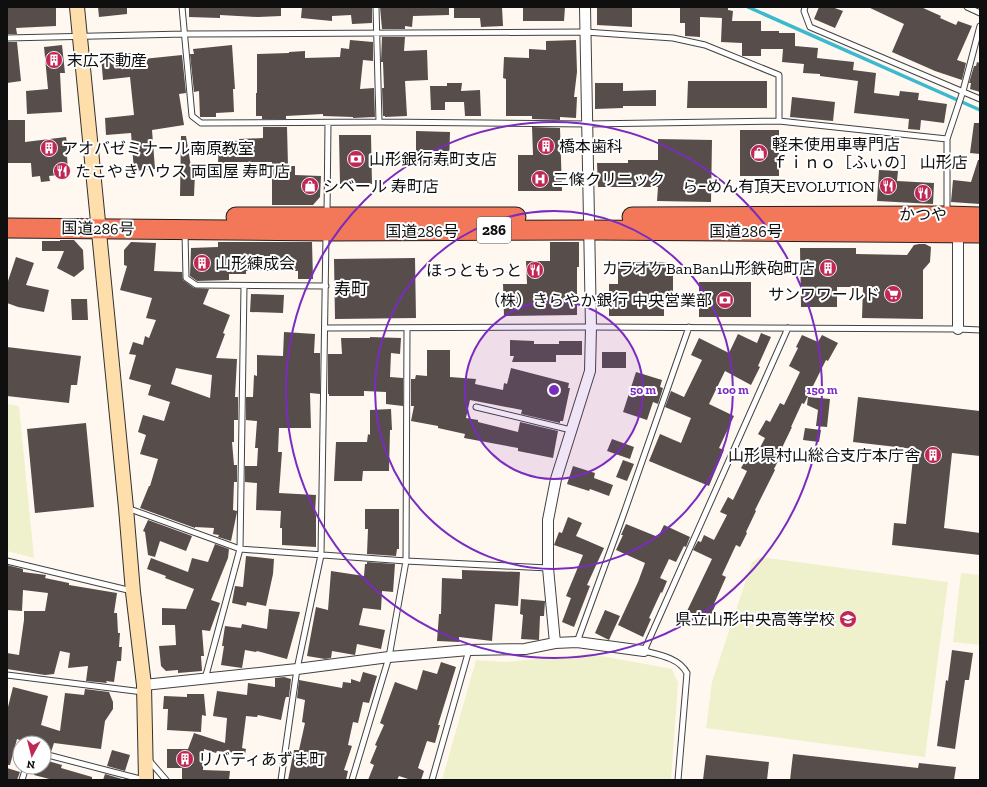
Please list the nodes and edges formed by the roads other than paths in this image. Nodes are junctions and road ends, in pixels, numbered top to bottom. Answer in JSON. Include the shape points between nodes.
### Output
{"nodes":[{"id":1,"x":77,"y":7,"type":"edge"},
{"id":2,"x":182,"y":7,"type":"edge"},
{"id":3,"x":376,"y":7,"type":"edge"},
{"id":4,"x":585,"y":7,"type":"edge"},
{"id":5,"x":805,"y":7,"type":"edge"},
{"id":6,"x":967,"y":7,"type":"edge"},
{"id":7,"x":980,"y":13,"type":"edge"},
{"id":8,"x":980,"y":26,"type":"edge"},
{"id":9,"x":377,"y":32,"type":"junction"},
{"id":10,"x":585,"y":32,"type":"junction"},
{"id":11,"x":185,"y":34,"type":"junction"},
{"id":12,"x":79,"y":36,"type":"junction"},
{"id":13,"x":7,"y":38,"type":"edge"},
{"id":14,"x":963,"y":91,"type":"junction"},
{"id":15,"x":980,"y":99,"type":"edge"},
{"id":16,"x":779,"y":121,"type":"junction"},
{"id":17,"x":379,"y":122,"type":"junction"},
{"id":18,"x":328,"y":123,"type":"junction"},
{"id":19,"x":588,"y":124,"type":"junction"},
{"id":20,"x":947,"y":139,"type":"junction"},
{"id":21,"x":947,"y":216,"type":"junction"},
{"id":22,"x":7,"y":217,"type":"edge"},
{"id":23,"x":980,"y":217,"type":"edge"},
{"id":24,"x":98,"y":223,"type":"junction"},
{"id":25,"x":327,"y":224,"type":"junction"},
{"id":26,"x":588,"y":224,"type":"junction"},
{"id":27,"x":7,"y":228,"type":"edge"},
{"id":28,"x":185,"y":229,"type":"junction"},
{"id":29,"x":958,"y":231,"type":"junction"},
{"id":30,"x":980,"y":232,"type":"edge"},
{"id":31,"x":244,"y":286,"type":"junction"},
{"id":32,"x":326,"y":286,"type":"junction"},
{"id":33,"x":590,"y":327,"type":"junction"},
{"id":34,"x":689,"y":327,"type":"junction"},
{"id":35,"x":326,"y":328,"type":"junction"},
{"id":36,"x":407,"y":328,"type":"junction"},
{"id":37,"x":788,"y":328,"type":"junction"},
{"id":38,"x":958,"y":329,"type":"junction"},
{"id":39,"x":980,"y":330,"type":"edge"},
{"id":40,"x":476,"y":407,"type":"dead end"},
{"id":41,"x":571,"y":430,"type":"junction"},
{"id":42,"x":126,"y":508,"type":"junction"},
{"id":43,"x":240,"y":549,"type":"junction"},
{"id":44,"x":321,"y":555,"type":"junction"},
{"id":45,"x":7,"y":561,"type":"edge"},
{"id":46,"x":406,"y":561,"type":"junction"},
{"id":47,"x":548,"y":568,"type":"junction"},
{"id":48,"x":133,"y":592,"type":"junction"},
{"id":49,"x":577,"y":642,"type":"junction"},
{"id":50,"x":555,"y":643,"type":"junction"},
{"id":51,"x":469,"y":650,"type":"junction"},
{"id":52,"x":644,"y":651,"type":"junction"},
{"id":53,"x":390,"y":657,"type":"junction"},
{"id":54,"x":297,"y":669,"type":"junction"},
{"id":55,"x":7,"y":675,"type":"edge"},
{"id":56,"x":205,"y":679,"type":"junction"},
{"id":57,"x":144,"y":689,"type":"junction"},
{"id":58,"x":145,"y":755,"type":"junction"},
{"id":59,"x":52,"y":756,"type":"edge"},
{"id":60,"x":145,"y":780,"type":"edge"},
{"id":61,"x":166,"y":780,"type":"edge"},
{"id":62,"x":281,"y":780,"type":"edge"},
{"id":63,"x":352,"y":780,"type":"edge"},
{"id":64,"x":432,"y":780,"type":"edge"},
{"id":65,"x":678,"y":780,"type":"edge"}],
"edges":[{"from":1,"to":12,"type":"street"},
{"from":2,"to":11,"type":"lane"},
{"from":3,"to":9,"type":"lane"},
{"from":4,"to":10,"type":"street"},
{"from":5,"to":14,"type":"lane","via":[[810,26]]},
{"from":6,"to":7,"type":"lane"},
{"from":8,"to":14,"type":"lane"},
{"from":9,"to":10,"type":"lane"},
{"from":9,"to":11,"type":"lane"},
{"from":9,"to":17,"type":"lane"},
{"from":10,"to":16,"type":"lane","via":[[673,38],[705,45],[779,74]]},
{"from":10,"to":19,"type":"street"},
{"from":11,"to":12,"type":"lane"},
{"from":11,"to":18,"type":"lane","via":[[192,116],[201,123]]},
{"from":12,"to":13,"type":"lane"},
{"from":12,"to":24,"type":"street"},
{"from":14,"to":15,"type":"lane"},
{"from":14,"to":20,"type":"lane"},
{"from":16,"to":19,"type":"lane"},
{"from":16,"to":20,"type":"lane"},
{"from":17,"to":18,"type":"lane"},
{"from":17,"to":19,"type":"lane"},
{"from":18,"to":25,"type":"lane"},
{"from":19,"to":26,"type":"street"},
{"from":20,"to":21,"type":"lane"},
{"from":21,"to":23,"type":"highway","name":"国道286号","number":"286"},
{"from":21,"to":26,"type":"highway","name":"国道286号","number":"286"},
{"from":21,"to":29,"type":"street"},
{"from":22,"to":24,"type":"highway","name":"国道286号","number":"286"},
{"from":24,"to":25,"type":"highway","name":"国道286号","number":"286"},
{"from":24,"to":27,"type":"highway","name":"国道286号","number":"286"},
{"from":24,"to":28,"type":"highway","name":"国道286号","number":"286"},
{"from":24,"to":42,"type":"street"},
{"from":25,"to":26,"type":"highway","name":"国道286号","number":"286"},
{"from":25,"to":28,"type":"highway","name":"国道286号","number":"286"},
{"from":25,"to":32,"type":"lane"},
{"from":26,"to":29,"type":"highway","name":"国道286号","number":"286"},
{"from":26,"to":33,"type":"street"},
{"from":28,"to":31,"type":"lane","via":[[186,278],[196,285]]},
{"from":29,"to":30,"type":"highway","name":"国道286号","number":"286"},
{"from":29,"to":38,"type":"street"},
{"from":31,"to":32,"type":"lane"},
{"from":31,"to":43,"type":"lane"},
{"from":32,"to":35,"type":"lane"},
{"from":33,"to":34,"type":"lane"},
{"from":33,"to":36,"type":"lane"},
{"from":33,"to":41,"type":"street","via":[[590,371]]},
{"from":34,"to":37,"type":"lane"},
{"from":34,"to":49,"type":"lane"},
{"from":35,"to":36,"type":"lane"},
{"from":35,"to":44,"type":"lane"},
{"from":36,"to":46,"type":"lane"},
{"from":37,"to":38,"type":"lane"},
{"from":37,"to":52,"type":"lane"},
{"from":38,"to":39,"type":"lane"},
{"from":40,"to":41,"type":"lane"},
{"from":41,"to":47,"type":"street","via":[[556,479],[548,520]]},
{"from":42,"to":43,"type":"lane"},
{"from":42,"to":48,"type":"street"},
{"from":43,"to":44,"type":"lane"},
{"from":43,"to":56,"type":"lane"},
{"from":44,"to":46,"type":"lane"},
{"from":44,"to":54,"type":"lane"},
{"from":45,"to":48,"type":"lane"},
{"from":46,"to":47,"type":"lane"},
{"from":46,"to":53,"type":"lane"},
{"from":47,"to":50,"type":"street"},
{"from":48,"to":57,"type":"street"},
{"from":49,"to":50,"type":"street"},
{"from":49,"to":52,"type":"street"},
{"from":50,"to":51,"type":"street","via":[[524,649]]},
{"from":51,"to":53,"type":"street"},
{"from":51,"to":64,"type":"lane"},
{"from":52,"to":65,"type":"lane","via":[[672,659],[684,666],[687,673]]},
{"from":53,"to":54,"type":"street"},
{"from":53,"to":63,"type":"lane"},
{"from":54,"to":56,"type":"street"},
{"from":54,"to":62,"type":"lane"},
{"from":55,"to":57,"type":"lane"},
{"from":56,"to":57,"type":"street"},
{"from":57,"to":58,"type":"street"},
{"from":58,"to":60,"type":"street"},
{"from":58,"to":61,"type":"lane"},
{"from":59,"to":60,"type":"lane"}]}
